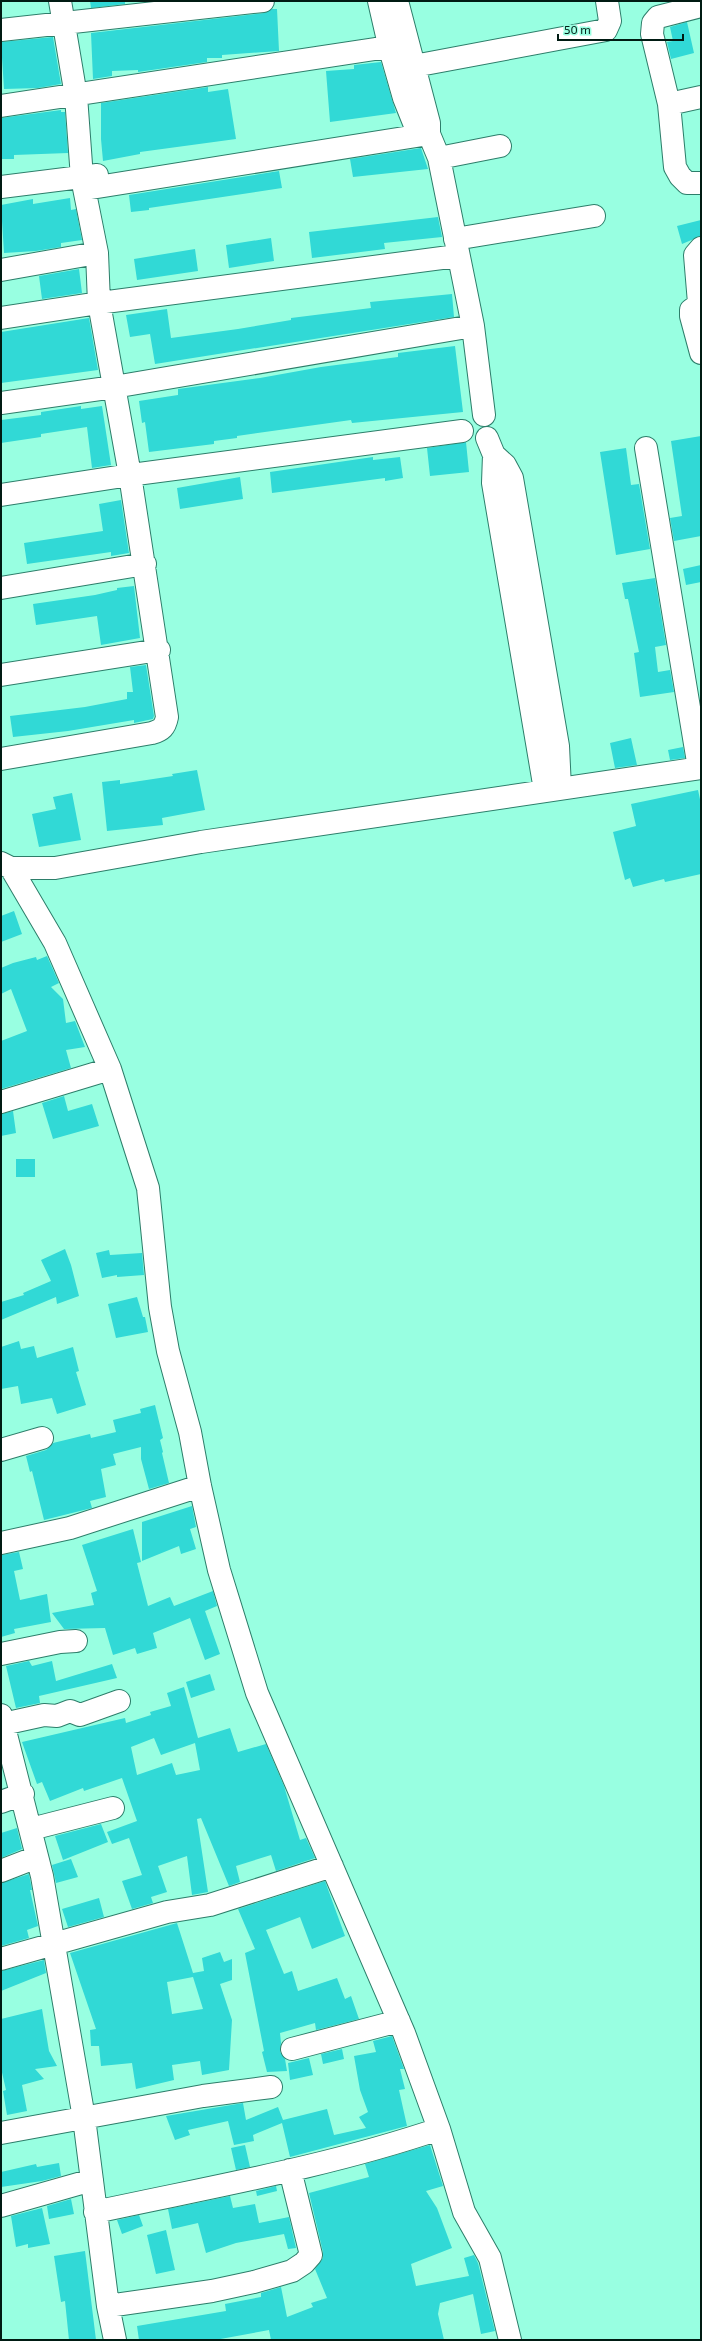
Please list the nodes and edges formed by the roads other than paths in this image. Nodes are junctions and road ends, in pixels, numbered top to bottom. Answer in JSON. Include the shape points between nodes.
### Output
{"nodes":[{"id":1,"x":60,"y":1,"type":"edge"},
{"id":2,"x":263,"y":1,"type":"edge"},
{"id":3,"x":380,"y":1,"type":"edge"},
{"id":4,"x":396,"y":1,"type":"edge"},
{"id":5,"x":607,"y":1,"type":"edge"},
{"id":6,"x":701,"y":6,"type":"edge"},
{"id":7,"x":62,"y":23,"type":"junction"},
{"id":8,"x":1,"y":30,"type":"edge"},
{"id":9,"x":404,"y":54,"type":"junction"},
{"id":10,"x":76,"y":96,"type":"junction"},
{"id":11,"x":701,"y":97,"type":"edge"},
{"id":12,"x":669,"y":104,"type":"junction"},
{"id":13,"x":1,"y":106,"type":"edge"},
{"id":14,"x":422,"y":128,"type":"junction"},
{"id":15,"x":500,"y":146,"type":"dead end"},
{"id":16,"x":439,"y":158,"type":"junction"},
{"id":17,"x":84,"y":183,"type":"junction"},
{"id":18,"x":701,"y":183,"type":"edge"},
{"id":19,"x":1,"y":187,"type":"edge"},
{"id":20,"x":594,"y":216,"type":"dead end"},
{"id":21,"x":456,"y":247,"type":"junction"},
{"id":22,"x":701,"y":248,"type":"edge"},
{"id":23,"x":97,"y":253,"type":"junction"},
{"id":24,"x":1,"y":270,"type":"edge"},
{"id":25,"x":99,"y":303,"type":"junction"},
{"id":26,"x":700,"y":303,"type":"edge"},
{"id":27,"x":1,"y":318,"type":"edge"},
{"id":28,"x":473,"y":326,"type":"junction"},
{"id":29,"x":701,"y":353,"type":"edge"},
{"id":30,"x":114,"y":386,"type":"junction"},
{"id":31,"x":1,"y":403,"type":"edge"},
{"id":32,"x":484,"y":415,"type":"junction"},
{"id":33,"x":462,"y":431,"type":"junction"},
{"id":34,"x":491,"y":446,"type":"junction"},
{"id":35,"x":646,"y":448,"type":"dead end"},
{"id":36,"x":130,"y":475,"type":"junction"},
{"id":37,"x":1,"y":495,"type":"edge"},
{"id":38,"x":145,"y":564,"type":"junction"},
{"id":39,"x":1,"y":588,"type":"edge"},
{"id":40,"x":159,"y":650,"type":"junction"},
{"id":41,"x":1,"y":675,"type":"edge"},
{"id":42,"x":1,"y":759,"type":"edge"},
{"id":43,"x":700,"y":768,"type":"edge"},
{"id":44,"x":553,"y":789,"type":"junction"},
{"id":45,"x":6,"y":865,"type":"edge"},
{"id":46,"x":110,"y":1069,"type":"junction"},
{"id":47,"x":1,"y":1102,"type":"edge"},
{"id":48,"x":42,"y":1438,"type":"dead end"},
{"id":49,"x":1,"y":1450,"type":"edge"},
{"id":50,"x":200,"y":1486,"type":"junction"},
{"id":51,"x":1,"y":1543,"type":"edge"},
{"id":52,"x":76,"y":1641,"type":"dead end"},
{"id":53,"x":1,"y":1654,"type":"edge"},
{"id":54,"x":119,"y":1701,"type":"dead end"},
{"id":55,"x":2,"y":1720,"type":"edge"},
{"id":56,"x":23,"y":1794,"type":"junction"},
{"id":57,"x":1,"y":1802,"type":"edge"},
{"id":58,"x":113,"y":1808,"type":"dead end"},
{"id":59,"x":31,"y":1830,"type":"junction"},
{"id":60,"x":37,"y":1856,"type":"junction"},
{"id":61,"x":332,"y":1866,"type":"junction"},
{"id":62,"x":1,"y":1871,"type":"edge"},
{"id":63,"x":53,"y":1946,"type":"junction"},
{"id":64,"x":1,"y":1959,"type":"edge"},
{"id":65,"x":399,"y":2021,"type":"junction"},
{"id":66,"x":292,"y":2049,"type":"dead end"},
{"id":67,"x":270,"y":2087,"type":"dead end"},
{"id":68,"x":84,"y":2118,"type":"junction"},
{"id":69,"x":439,"y":2129,"type":"junction"},
{"id":70,"x":1,"y":2133,"type":"edge"},
{"id":71,"x":290,"y":2170,"type":"junction"},
{"id":72,"x":92,"y":2180,"type":"junction"},
{"id":73,"x":1,"y":2206,"type":"edge"},
{"id":74,"x":95,"y":2212,"type":"junction"},
{"id":75,"x":108,"y":2306,"type":"junction"},
{"id":76,"x":115,"y":2340,"type":"edge"},
{"id":77,"x":510,"y":2340,"type":"edge"}],
"edges":[{"from":1,"to":7,"type":"street"},
{"from":2,"to":7,"type":"street"},
{"from":3,"to":9,"type":"street"},
{"from":4,"to":9,"type":"street"},
{"from":5,"to":9,"type":"street","via":[[610,21],[606,30],[589,35]]},
{"from":6,"to":12,"type":"street","via":[[664,14],[653,23],[652,34]]},
{"from":7,"to":8,"type":"street"},
{"from":7,"to":10,"type":"street"},
{"from":9,"to":10,"type":"street","via":[[375,49]]},
{"from":9,"to":14,"type":"street","via":[[404,98]]},
{"from":9,"to":14,"type":"street","via":[[429,123]]},
{"from":10,"to":13,"type":"street"},
{"from":10,"to":17,"type":"street"},
{"from":11,"to":12,"type":"street"},
{"from":12,"to":18,"type":"street","via":[[675,167],[687,183]]},
{"from":14,"to":16,"type":"street"},
{"from":14,"to":17,"type":"street"},
{"from":15,"to":16,"type":"street"},
{"from":16,"to":21,"type":"street"},
{"from":17,"to":19,"type":"street"},
{"from":17,"to":23,"type":"street"},
{"from":20,"to":21,"type":"street"},
{"from":21,"to":25,"type":"street"},
{"from":21,"to":28,"type":"street"},
{"from":22,"to":26,"type":"street","via":[[695,255]]},
{"from":23,"to":24,"type":"street"},
{"from":23,"to":25,"type":"street"},
{"from":25,"to":27,"type":"street"},
{"from":25,"to":30,"type":"street"},
{"from":26,"to":29,"type":"street","via":[[692,310],[691,316]]},
{"from":28,"to":30,"type":"street"},
{"from":28,"to":32,"type":"street"},
{"from":30,"to":31,"type":"street"},
{"from":30,"to":36,"type":"street"},
{"from":32,"to":33,"type":"street","via":[[479,413],[468,416]]},
{"from":32,"to":34,"type":"street","via":[[491,424]]},
{"from":33,"to":34,"type":"street","via":[[468,440]]},
{"from":33,"to":36,"type":"street"},
{"from":34,"to":44,"type":"street","via":[[512,478],[558,746]]},
{"from":35,"to":43,"type":"street"},
{"from":36,"to":37,"type":"street"},
{"from":36,"to":38,"type":"street"},
{"from":38,"to":39,"type":"street"},
{"from":38,"to":40,"type":"street"},
{"from":40,"to":41,"type":"street"},
{"from":40,"to":42,"type":"street","via":[[168,717],[166,726],[160,731]]},
{"from":43,"to":44,"type":"street"},
{"from":44,"to":45,"type":"street","via":[[201,842],[55,868]]},
{"from":45,"to":46,"type":"street","via":[[55,943]]},
{"from":46,"to":47,"type":"street"},
{"from":46,"to":50,"type":"street","via":[[148,1188],[160,1307],[168,1351],[190,1432]]},
{"from":48,"to":49,"type":"street"},
{"from":50,"to":51,"type":"street","via":[[70,1528]]},
{"from":50,"to":61,"type":"street","via":[[220,1570],[257,1693]]},
{"from":52,"to":53,"type":"street"},
{"from":54,"to":55,"type":"street","via":[[80,1715],[70,1711],[57,1716]]},
{"from":55,"to":56,"type":"street"},
{"from":56,"to":57,"type":"street"},
{"from":56,"to":59,"type":"street"},
{"from":58,"to":59,"type":"street"},
{"from":59,"to":60,"type":"street"},
{"from":60,"to":62,"type":"street"},
{"from":60,"to":63,"type":"street"},
{"from":61,"to":63,"type":"street","via":[[210,1905],[167,1912]]},
{"from":61,"to":65,"type":"street"},
{"from":63,"to":64,"type":"street","via":[[42,1946]]},
{"from":63,"to":68,"type":"street"},
{"from":65,"to":66,"type":"street"},
{"from":65,"to":69,"type":"street"},
{"from":67,"to":68,"type":"street","via":[[203,2096]]},
{"from":68,"to":70,"type":"street"},
{"from":68,"to":72,"type":"street"},
{"from":69,"to":71,"type":"street","via":[[388,2147]]},
{"from":69,"to":77,"type":"street","via":[[464,2212],[490,2258]]},
{"from":71,"to":74,"type":"street"},
{"from":71,"to":75,"type":"street","via":[[311,2255],[304,2263],[278,2276],[212,2292]]},
{"from":72,"to":73,"type":"street"},
{"from":72,"to":74,"type":"street"},
{"from":74,"to":75,"type":"street"},
{"from":75,"to":76,"type":"street"}]}
